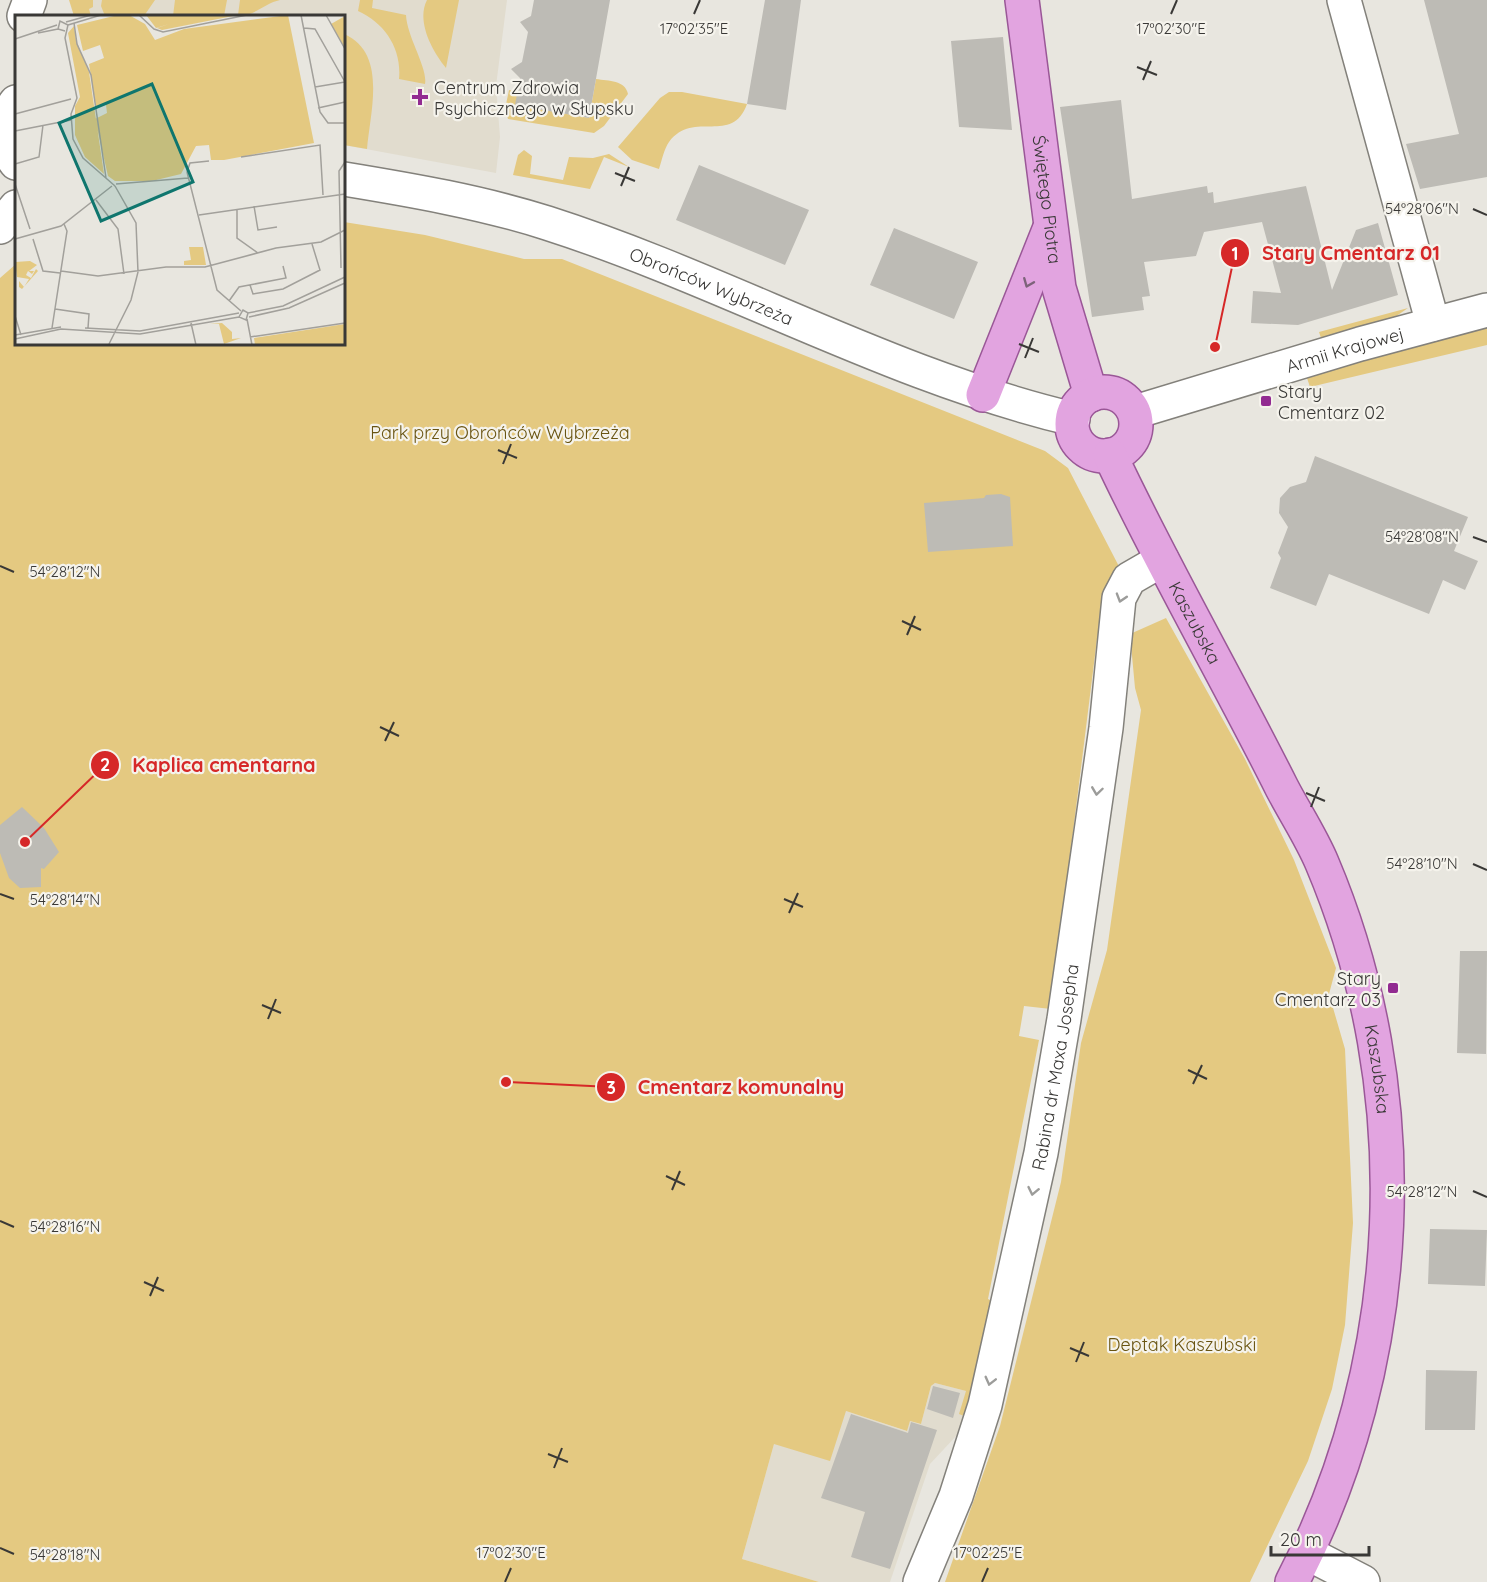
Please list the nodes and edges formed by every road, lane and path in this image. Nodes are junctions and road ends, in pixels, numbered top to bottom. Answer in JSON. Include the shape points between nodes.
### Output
{"nodes":[{"id":1,"x":30,"y":0,"type":"edge"},
{"id":2,"x":40,"y":0,"type":"edge"},
{"id":3,"x":1022,"y":0,"type":"edge"},
{"id":4,"x":1344,"y":0,"type":"edge"},
{"id":5,"x":24,"y":15,"type":"edge"},
{"id":6,"x":42,"y":15,"type":"edge"},
{"id":7,"x":15,"y":104,"type":"edge"},
{"id":8,"x":15,"y":162,"type":"edge"},
{"id":9,"x":345,"y":179,"type":"edge"},
{"id":10,"x":15,"y":208,"type":"edge"},
{"id":11,"x":0,"y":227,"type":"edge"},
{"id":12,"x":1050,"y":228,"type":"junction"},
{"id":13,"x":1487,"y":310,"type":"edge"},
{"id":14,"x":1433,"y":324,"type":"junction"},
{"id":15,"x":983,"y":395,"type":"junction"},
{"id":16,"x":1082,"y":407,"type":"junction"},
{"id":17,"x":1135,"y":412,"type":"junction"},
{"id":18,"x":1110,"y":455,"type":"junction"},
{"id":19,"x":1162,"y":560,"type":"junction"},
{"id":20,"x":1307,"y":1553,"type":"junction"},
{"id":21,"x":920,"y":1582,"type":"edge"},
{"id":22,"x":1292,"y":1582,"type":"edge"},
{"id":23,"x":1363,"y":1582,"type":"edge"}],
"edges":[{"from":1,"to":5,"type":"street"},
{"from":2,"to":6,"type":"street"},
{"from":3,"to":12,"type":"main road","name":"Świętego Piotra"},
{"from":4,"to":14,"type":"street"},
{"from":7,"to":8,"type":"street","via":[[5,124],[5,140]]},
{"from":9,"to":15,"type":"street","name":"Obrońców Wybrzeża","via":[[490,207],[547,223],[642,257]]},
{"from":10,"to":11,"type":"street"},
{"from":12,"to":15,"type":"main road","one_way":true},
{"from":12,"to":16,"type":"main road","name":"Świętego Piotra"},
{"from":13,"to":14,"type":"street","name":"Armii Krajowej"},
{"from":14,"to":17,"type":"street","name":"Armii Krajowej"},
{"from":15,"to":16,"type":"street","name":"Obrońców Wybrzeża"},
{"from":16,"to":17,"type":"main road","via":[[1112,393],[1121,396]]},
{"from":16,"to":18,"type":"main road","via":[[1075,435],[1085,449]]},
{"from":17,"to":18,"type":"main road","via":[[1137,423],[1129,444]]},
{"from":18,"to":19,"type":"main road","name":"Kaszubska"},
{"from":19,"to":20,"type":"main road","name":"Kaszubska","via":[[1322,861],[1360,966],[1381,1071],[1387,1216],[1383,1284],[1352,1439],[1336,1488]]},
{"from":19,"to":21,"type":"street","name":"Rabina dr Maxa Josepha","one_way":true,"via":[[1129,579],[1119,598],[1104,740],[1041,1154],[984,1405],[956,1496]]},
{"from":20,"to":22,"type":"main road","name":"Kaszubska"},
{"from":20,"to":23,"type":"street"}]}
